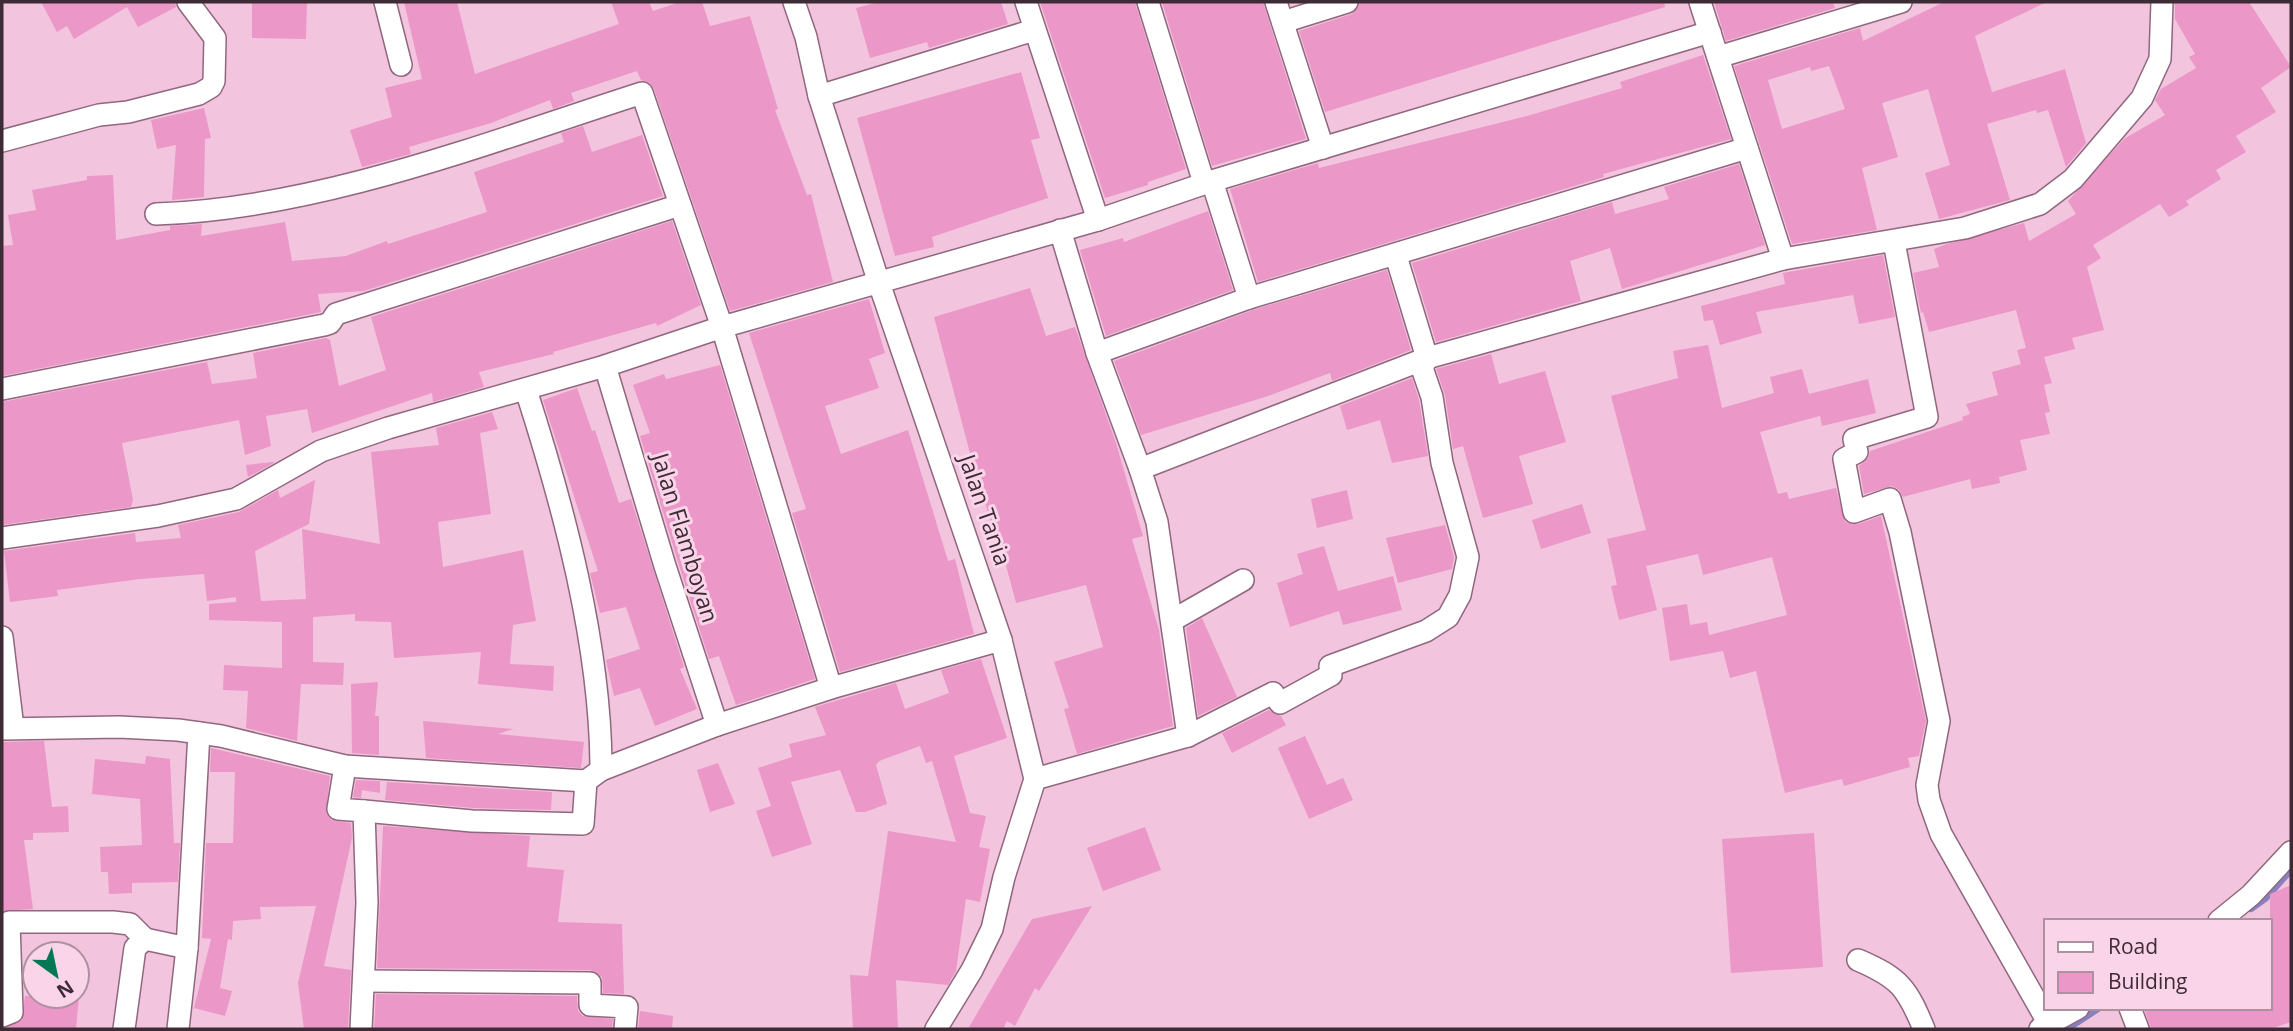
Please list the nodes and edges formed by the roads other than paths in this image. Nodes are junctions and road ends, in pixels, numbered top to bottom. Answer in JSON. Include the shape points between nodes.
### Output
{"nodes":[{"id":1,"x":188,"y":2,"type":"edge"},
{"id":2,"x":385,"y":2,"type":"edge"},
{"id":3,"x":794,"y":2,"type":"edge"},
{"id":4,"x":1026,"y":2,"type":"edge"},
{"id":5,"x":1148,"y":2,"type":"edge"},
{"id":6,"x":1347,"y":2,"type":"edge"},
{"id":7,"x":1700,"y":2,"type":"edge"},
{"id":8,"x":1901,"y":2,"type":"edge"},
{"id":9,"x":2162,"y":2,"type":"edge"},
{"id":10,"x":1280,"y":12,"type":"edge"},
{"id":11,"x":1034,"y":30,"type":"junction"},
{"id":12,"x":1710,"y":32,"type":"junction"},
{"id":13,"x":1718,"y":57,"type":"junction"},
{"id":14,"x":401,"y":65,"type":"dead end"},
{"id":15,"x":819,"y":96,"type":"junction"},
{"id":16,"x":2,"y":141,"type":"edge"},
{"id":17,"x":1323,"y":148,"type":"junction"},
{"id":18,"x":1747,"y":148,"type":"junction"},
{"id":19,"x":1208,"y":182,"type":"junction"},
{"id":20,"x":680,"y":205,"type":"junction"},
{"id":21,"x":156,"y":214,"type":"dead end"},
{"id":22,"x":1098,"y":220,"type":"junction"},
{"id":23,"x":1060,"y":230,"type":"junction"},
{"id":24,"x":1894,"y":242,"type":"junction"},
{"id":25,"x":1396,"y":256,"type":"junction"},
{"id":26,"x":1783,"y":258,"type":"junction"},
{"id":27,"x":880,"y":283,"type":"junction"},
{"id":28,"x":1249,"y":298,"type":"junction"},
{"id":29,"x":722,"y":327,"type":"junction"},
{"id":30,"x":1097,"y":353,"type":"junction"},
{"id":31,"x":1427,"y":358,"type":"junction"},
{"id":32,"x":606,"y":366,"type":"junction"},
{"id":33,"x":2,"y":389,"type":"edge"},
{"id":34,"x":526,"y":390,"type":"junction"},
{"id":35,"x":1140,"y":469,"type":"junction"},
{"id":36,"x":2,"y":538,"type":"edge"},
{"id":37,"x":1243,"y":580,"type":"dead end"},
{"id":38,"x":1172,"y":621,"type":"junction"},
{"id":39,"x":2,"y":637,"type":"edge"},
{"id":40,"x":1002,"y":640,"type":"junction"},
{"id":41,"x":831,"y":688,"type":"junction"},
{"id":42,"x":718,"y":725,"type":"junction"},
{"id":43,"x":8,"y":728,"type":"edge"},
{"id":44,"x":200,"y":733,"type":"junction"},
{"id":45,"x":1188,"y":736,"type":"junction"},
{"id":46,"x":345,"y":766,"type":"junction"},
{"id":47,"x":594,"y":776,"type":"junction"},
{"id":48,"x":1035,"y":779,"type":"junction"},
{"id":49,"x":364,"y":811,"type":"junction"},
{"id":50,"x":2291,"y":852,"type":"edge"},
{"id":51,"x":2221,"y":919,"type":"edge"},
{"id":52,"x":145,"y":939,"type":"junction"},
{"id":53,"x":187,"y":948,"type":"junction"},
{"id":54,"x":1858,"y":960,"type":"dead end"},
{"id":55,"x":364,"y":981,"type":"junction"},
{"id":56,"x":2074,"y":1010,"type":"edge"},
{"id":57,"x":2131,"y":1010,"type":"edge"},
{"id":58,"x":2,"y":1016,"type":"edge"},
{"id":59,"x":2044,"y":1026,"type":"edge"},
{"id":60,"x":124,"y":1029,"type":"edge"},
{"id":61,"x":178,"y":1029,"type":"edge"},
{"id":62,"x":361,"y":1029,"type":"edge"},
{"id":63,"x":625,"y":1029,"type":"edge"},
{"id":64,"x":936,"y":1029,"type":"edge"},
{"id":65,"x":1924,"y":1029,"type":"edge"},
{"id":66,"x":2138,"y":1029,"type":"edge"}],
"edges":[{"from":1,"to":16,"type":"street","via":[[216,40],[211,88]]},
{"from":2,"to":14,"type":"street"},
{"from":3,"to":15,"type":"street","name":"Jalan Tania"},
{"from":4,"to":11,"type":"street"},
{"from":5,"to":19,"type":"street"},
{"from":6,"to":10,"type":"street"},
{"from":7,"to":12,"type":"street"},
{"from":8,"to":13,"type":"street"},
{"from":9,"to":24,"type":"street","via":[[2160,59],[2153,78],[2117,130],[2073,179],[2031,207],[1965,228]]},
{"from":10,"to":17,"type":"street"},
{"from":11,"to":15,"type":"street"},
{"from":11,"to":22,"type":"street"},
{"from":12,"to":13,"type":"street"},
{"from":12,"to":17,"type":"street"},
{"from":13,"to":18,"type":"street"},
{"from":15,"to":27,"type":"street","name":"Jalan Tania"},
{"from":17,"to":19,"type":"street"},
{"from":18,"to":25,"type":"street"},
{"from":18,"to":26,"type":"street"},
{"from":19,"to":22,"type":"street"},
{"from":19,"to":28,"type":"street"},
{"from":20,"to":21,"type":"street","via":[[642,93],[412,167],[321,191]]},
{"from":20,"to":29,"type":"street"},
{"from":20,"to":33,"type":"street","via":[[336,314],[324,325]]},
{"from":22,"to":23,"type":"street"},
{"from":23,"to":27,"type":"street"},
{"from":23,"to":30,"type":"street"},
{"from":24,"to":26,"type":"street"},
{"from":24,"to":59,"type":"street","via":[[1927,417],[1854,439],[1857,452],[1844,459],[1847,484],[1854,512],[1890,499],[1939,721],[1927,785],[1934,817]]},
{"from":25,"to":28,"type":"street"},
{"from":25,"to":31,"type":"street"},
{"from":26,"to":31,"type":"street"},
{"from":27,"to":29,"type":"street"},
{"from":27,"to":40,"type":"street","name":"Jalan Tania"},
{"from":28,"to":30,"type":"street"},
{"from":29,"to":32,"type":"street"},
{"from":29,"to":41,"type":"street"},
{"from":30,"to":35,"type":"street"},
{"from":31,"to":35,"type":"street"},
{"from":31,"to":45,"type":"street","via":[[1422,368],[1468,557],[1460,595],[1448,617],[1426,631],[1330,666],[1331,675],[1280,703],[1273,693]]},
{"from":32,"to":34,"type":"street"},
{"from":32,"to":42,"type":"street","name":"Jalan Flamboyan"},
{"from":34,"to":36,"type":"street","via":[[321,451],[236,499],[158,516]]},
{"from":34,"to":47,"type":"street","via":[[570,542],[591,660],[601,742]]},
{"from":35,"to":38,"type":"street","via":[[1157,522]]},
{"from":37,"to":38,"type":"street"},
{"from":38,"to":45,"type":"street"},
{"from":39,"to":43,"type":"street"},
{"from":40,"to":41,"type":"street"},
{"from":40,"to":48,"type":"street","name":"Jalan Tania"},
{"from":41,"to":42,"type":"street"},
{"from":42,"to":47,"type":"street"},
{"from":43,"to":44,"type":"street","via":[[119,727]]},
{"from":44,"to":46,"type":"street"},
{"from":44,"to":53,"type":"street"},
{"from":45,"to":48,"type":"street"},
{"from":46,"to":47,"type":"street"},
{"from":46,"to":49,"type":"street","via":[[338,809]]},
{"from":47,"to":49,"type":"street","via":[[583,824],[471,821]]},
{"from":48,"to":64,"type":"street","via":[[992,929]]},
{"from":49,"to":55,"type":"street"},
{"from":50,"to":51,"type":"street"},
{"from":52,"to":53,"type":"street"},
{"from":52,"to":58,"type":"street","via":[[130,924],[9,922],[12,1012]]},
{"from":52,"to":60,"type":"street","via":[[135,948]]},
{"from":53,"to":61,"type":"street"},
{"from":54,"to":65,"type":"street","via":[[1892,975],[1913,1001]]},
{"from":55,"to":62,"type":"street"},
{"from":55,"to":63,"type":"street","via":[[590,983],[590,1005],[627,1007]]},
{"from":56,"to":59,"type":"street"},
{"from":57,"to":66,"type":"street"}]}
